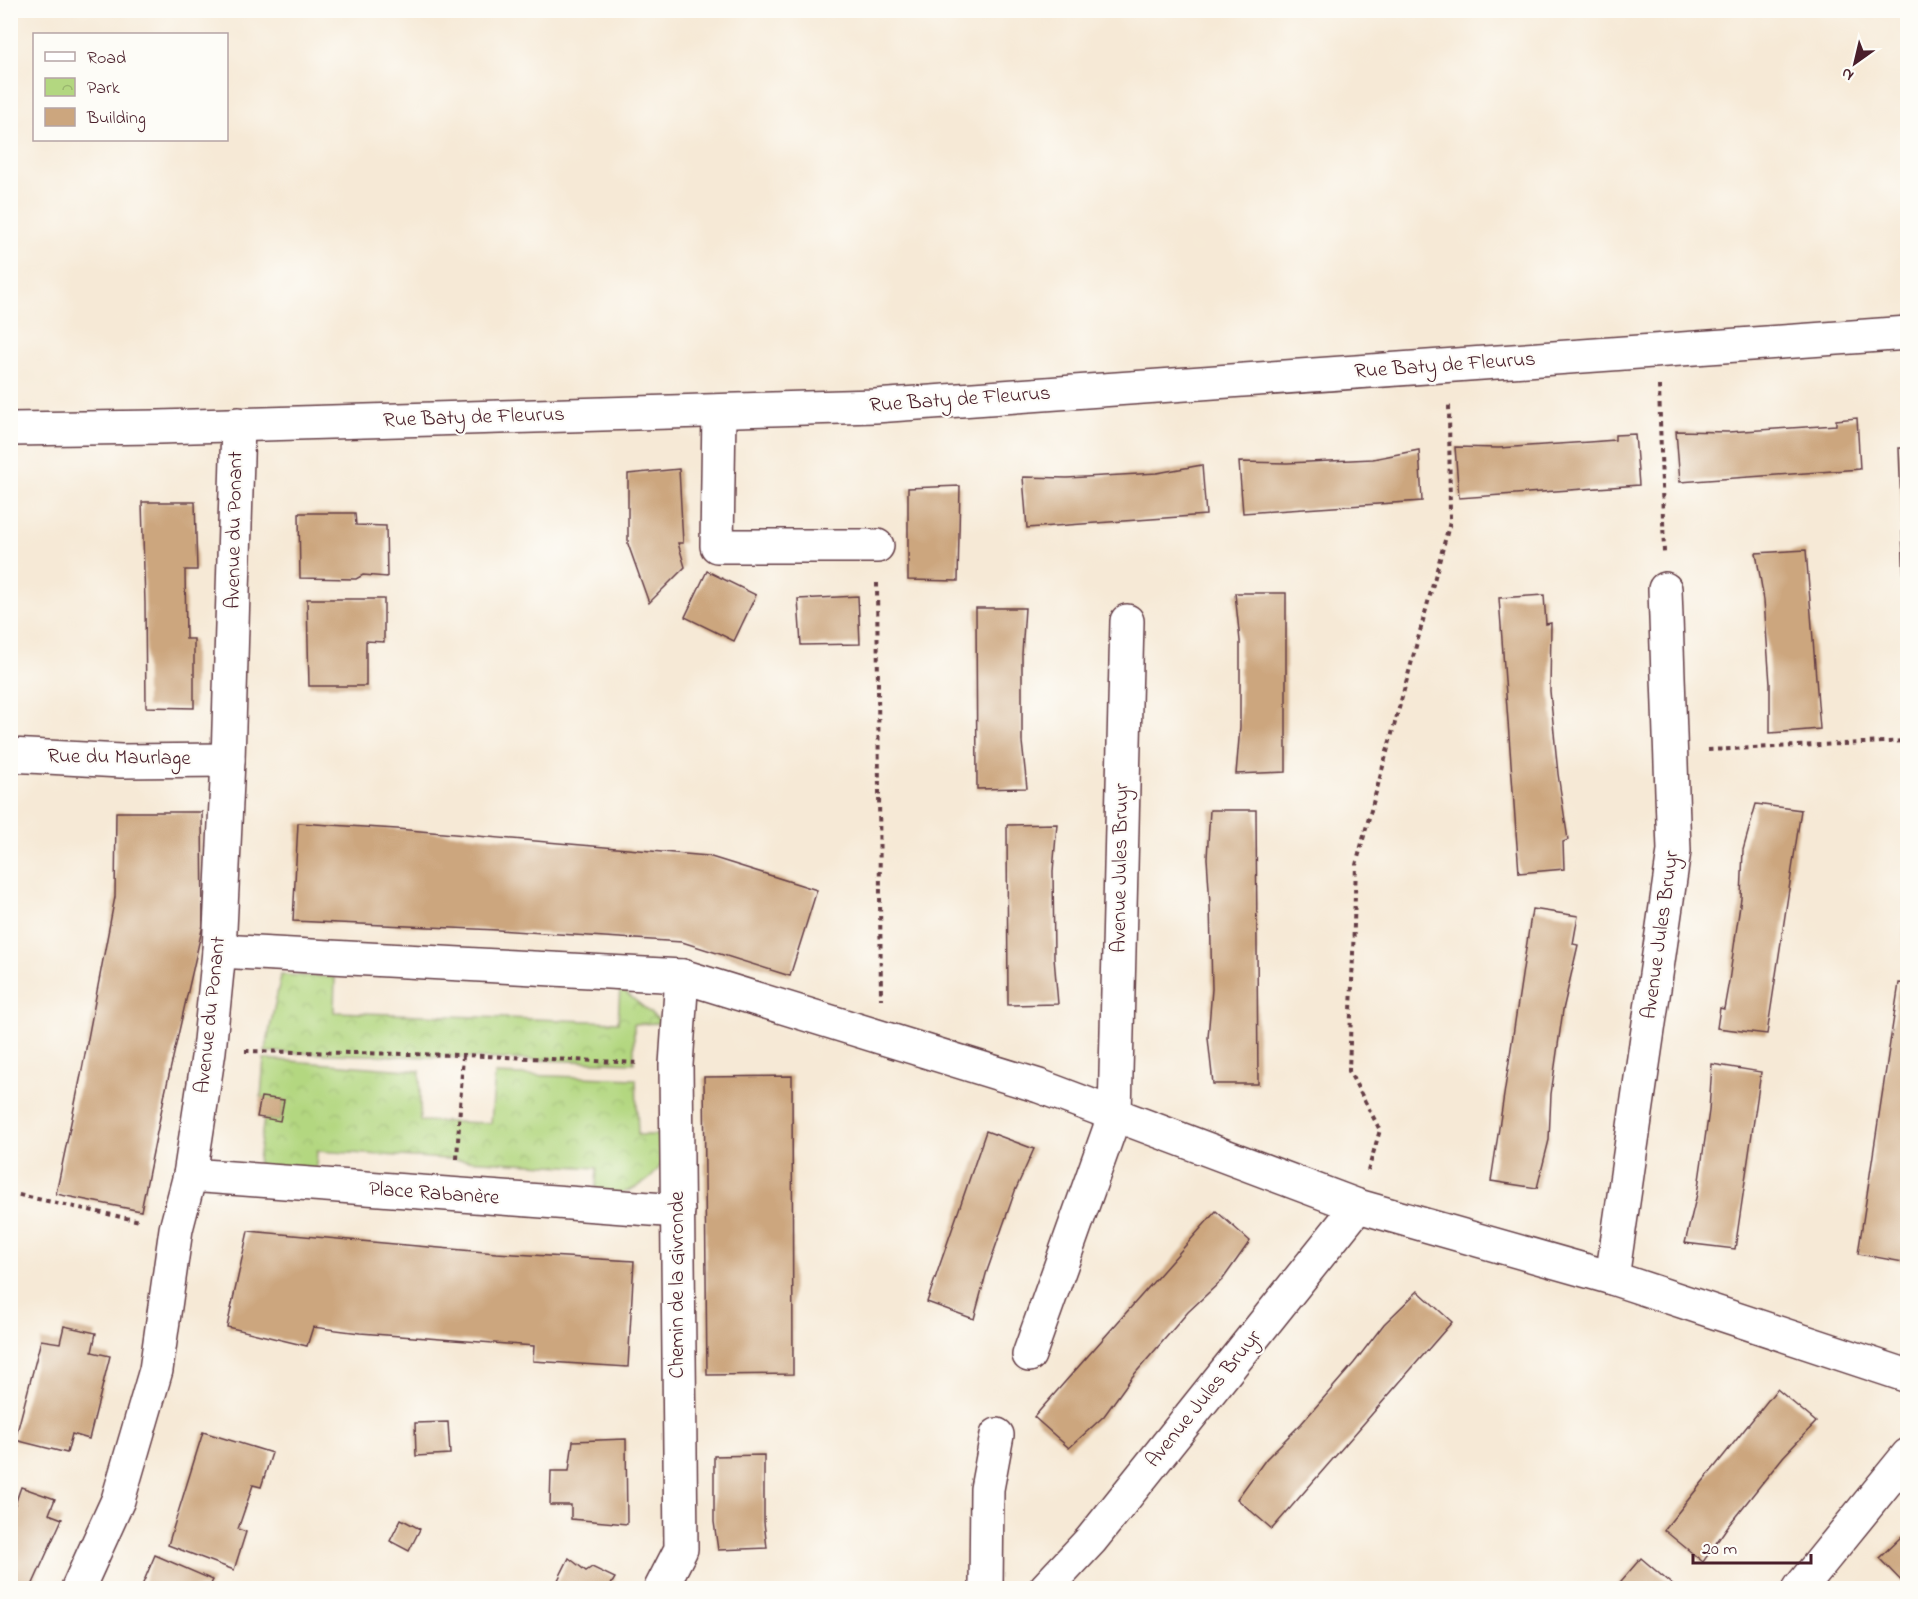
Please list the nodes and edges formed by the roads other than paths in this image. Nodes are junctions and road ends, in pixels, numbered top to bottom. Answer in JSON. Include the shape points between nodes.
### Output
{"nodes":[{"id":1,"x":1908,"y":333,"type":"edge"},
{"id":2,"x":719,"y":411,"type":"junction"},
{"id":3,"x":238,"y":424,"type":"junction"},
{"id":4,"x":10,"y":429,"type":"edge"},
{"id":5,"x":877,"y":546,"type":"road end"},
{"id":6,"x":1665,"y":589,"type":"road end"},
{"id":7,"x":1127,"y":621,"type":"dead end"},
{"id":8,"x":10,"y":755,"type":"edge"},
{"id":9,"x":228,"y":760,"type":"junction"},
{"id":10,"x":219,"y":951,"type":"junction"},
{"id":11,"x":682,"y":976,"type":"junction"},
{"id":12,"x":1115,"y":1114,"type":"junction"},
{"id":13,"x":190,"y":1175,"type":"junction"},
{"id":14,"x":1358,"y":1206,"type":"junction"},
{"id":15,"x":678,"y":1211,"type":"junction"},
{"id":16,"x":1612,"y":1278,"type":"junction"},
{"id":17,"x":1029,"y":1355,"type":"dead end"},
{"id":18,"x":1908,"y":1376,"type":"edge"},
{"id":19,"x":997,"y":1435,"type":"dead end"},
{"id":20,"x":1908,"y":1455,"type":"edge"},
{"id":21,"x":78,"y":1588,"type":"edge"},
{"id":22,"x":661,"y":1588,"type":"edge"},
{"id":23,"x":986,"y":1588,"type":"edge"},
{"id":24,"x":1046,"y":1588,"type":"edge"},
{"id":25,"x":1800,"y":1588,"type":"edge"}],
"edges":[{"from":1,"to":2,"type":"street","name":"Rue Baty de Fleurus","via":[[875,406]]},
{"from":2,"to":3,"type":"street","name":"Rue Baty de Fleurus"},
{"from":2,"to":5,"type":"street","via":[[717,546]]},
{"from":3,"to":4,"type":"street","name":"Rue Baty de Fleurus"},
{"from":3,"to":9,"type":"street","name":"Avenue du Ponant"},
{"from":6,"to":16,"type":"street","name":"Avenue Jules Bruyr","via":[[1674,851]]},
{"from":7,"to":12,"type":"street","name":"Avenue Jules Bruyr"},
{"from":8,"to":9,"type":"street","name":"Rue du Maurlage","via":[[122,761]]},
{"from":9,"to":10,"type":"street","name":"Avenue du Ponant"},
{"from":10,"to":11,"type":"street"},
{"from":10,"to":13,"type":"street","name":"Avenue du Ponant"},
{"from":11,"to":12,"type":"street","via":[[1039,1086]]},
{"from":11,"to":15,"type":"street","name":"Chemin de la Givronde","via":[[676,1065]]},
{"from":12,"to":14,"type":"street"},
{"from":12,"to":17,"type":"street","name":"Avenue Jules Bruyr"},
{"from":13,"to":15,"type":"street","name":"Place Rabanère"},
{"from":13,"to":21,"type":"street","name":"Avenue du Ponant","via":[[176,1228],[156,1370],[118,1500]]},
{"from":14,"to":16,"type":"street"},
{"from":14,"to":24,"type":"street","name":"Avenue Jules Bruyr","via":[[1091,1540]]},
{"from":15,"to":22,"type":"street","name":"Chemin de la Givronde","via":[[681,1549]]},
{"from":16,"to":18,"type":"street"},
{"from":19,"to":23,"type":"street","via":[[987,1489]]},
{"from":20,"to":25,"type":"street"}]}
